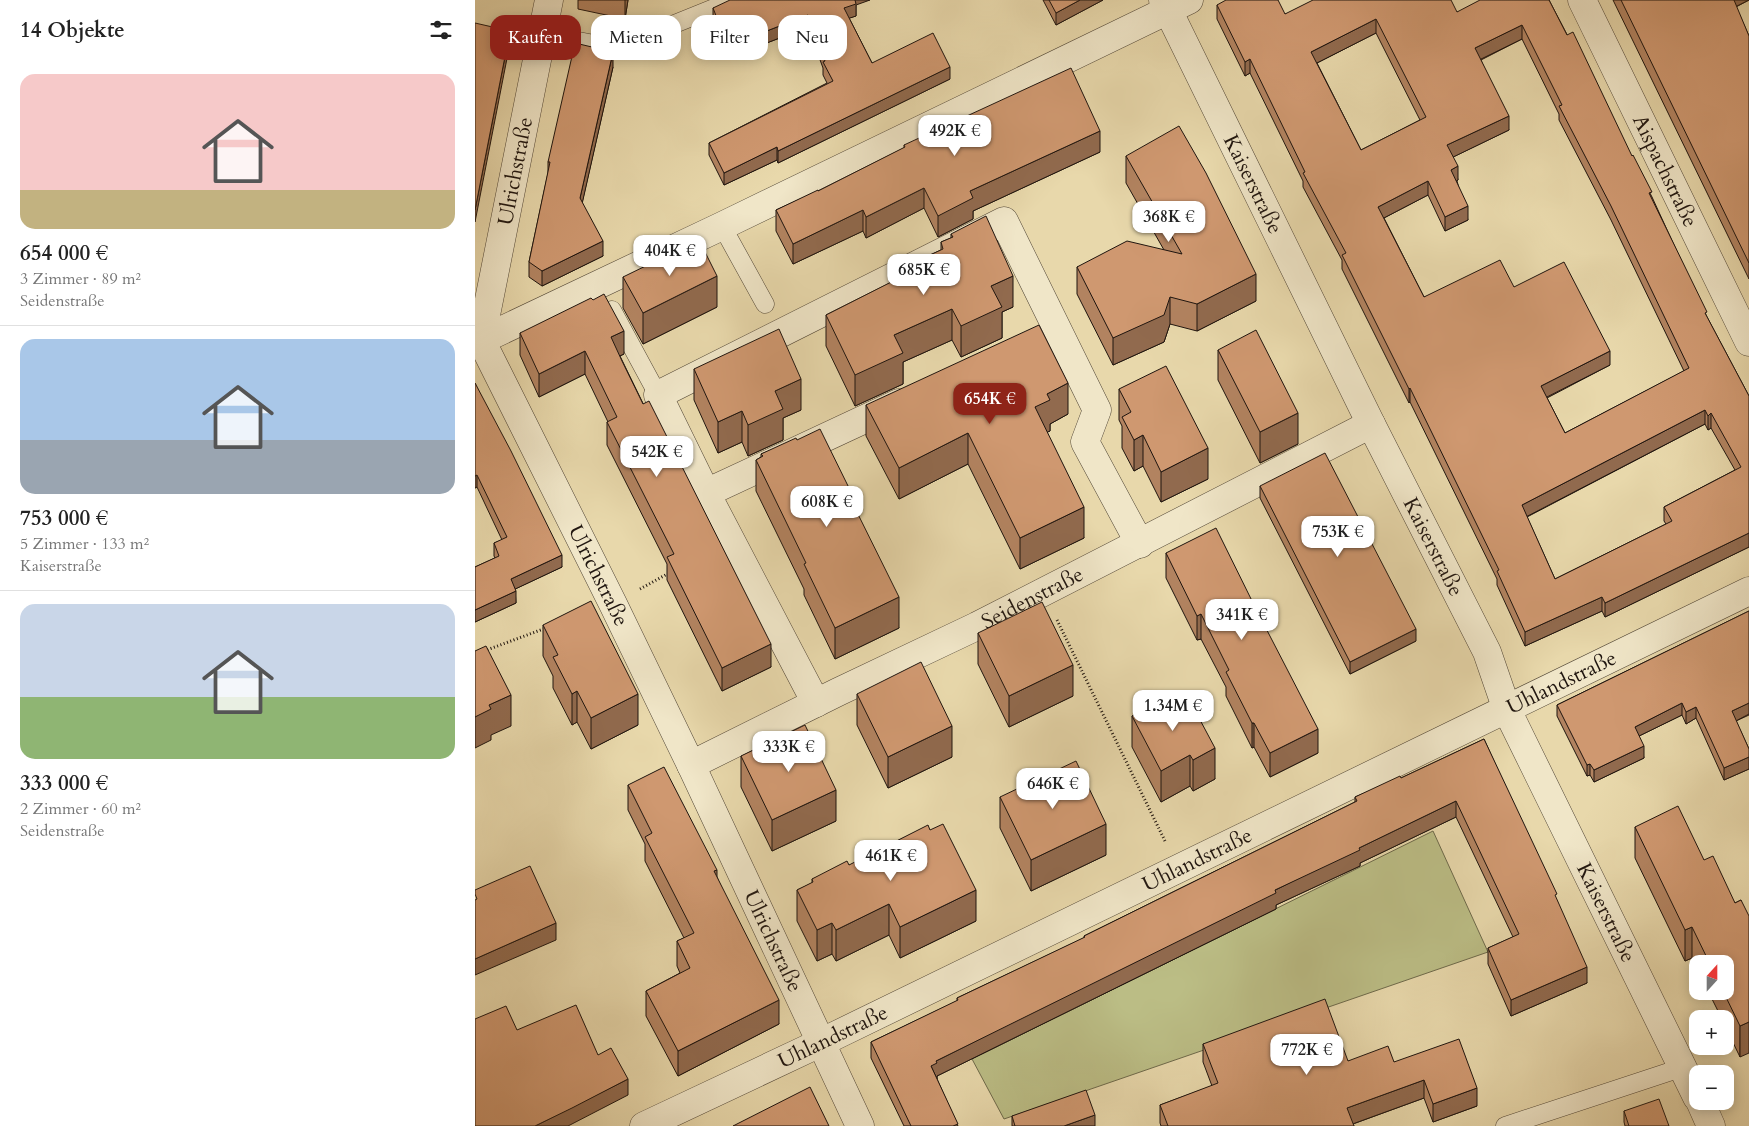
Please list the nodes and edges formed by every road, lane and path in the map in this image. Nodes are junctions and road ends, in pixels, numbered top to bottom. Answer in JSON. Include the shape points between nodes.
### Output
{"nodes":[{"id":1,"x":549,"y":0,"type":"edge"},
{"id":2,"x":734,"y":0,"type":"edge"},
{"id":3,"x":1582,"y":0,"type":"edge"},
{"id":4,"x":1174,"y":3,"type":"edge"},
{"id":5,"x":546,"y":15,"type":"edge"},
{"id":6,"x":581,"y":41,"type":"edge"},
{"id":7,"x":537,"y":60,"type":"edge"},
{"id":8,"x":722,"y":226,"type":"junction"},
{"id":9,"x":599,"y":285,"type":"junction"},
{"id":10,"x":765,"y":304,"type":"dead end"},
{"id":11,"x":478,"y":342,"type":"edge"},
{"id":12,"x":1749,"y":342,"type":"edge"},
{"id":13,"x":922,"y":392,"type":"edge"},
{"id":14,"x":659,"y":395,"type":"junction"},
{"id":15,"x":1371,"y":424,"type":"junction"},
{"id":16,"x":706,"y":493,"type":"junction"},
{"id":17,"x":1141,"y":544,"type":"junction"},
{"id":18,"x":672,"y":571,"type":"edge"},
{"id":19,"x":1749,"y":591,"type":"edge"},
{"id":20,"x":1044,"y":592,"type":"junction"},
{"id":21,"x":613,"y":604,"type":"junction"},
{"id":22,"x":550,"y":627,"type":"edge"},
{"id":23,"x":478,"y":653,"type":"edge"},
{"id":24,"x":816,"y":703,"type":"junction"},
{"id":25,"x":1507,"y":710,"type":"junction"},
{"id":26,"x":691,"y":765,"type":"junction"},
{"id":27,"x":1178,"y":869,"type":"junction"},
{"id":28,"x":820,"y":1043,"type":"junction"},
{"id":29,"x":1683,"y":1066,"type":"junction"},
{"id":30,"x":1689,"y":1079,"type":"edge"},
{"id":31,"x":1704,"y":1110,"type":"edge"},
{"id":32,"x":644,"y":1126,"type":"edge"},
{"id":33,"x":860,"y":1126,"type":"edge"},
{"id":34,"x":1505,"y":1126,"type":"edge"},
{"id":35,"x":1711,"y":1126,"type":"edge"}],
"edges":[{"from":1,"to":5,"type":"street","name":"Ulrichstraße"},
{"from":2,"to":6,"type":"lane","via":[[615,48]]},
{"from":3,"to":12,"type":"street","name":"Aispachstraße"},
{"from":4,"to":8,"type":"street"},
{"from":4,"to":15,"type":"street","name":"Kaiserstraße"},
{"from":7,"to":11,"type":"street","name":"Ulrichstraße"},
{"from":8,"to":9,"type":"street"},
{"from":8,"to":10,"type":"lane"},
{"from":9,"to":11,"type":"street"},
{"from":9,"to":14,"type":"lane"},
{"from":11,"to":21,"type":"street","name":"Ulrichstraße"},
{"from":13,"to":16,"type":"street"},
{"from":14,"to":16,"type":"street"},
{"from":14,"to":17,"type":"street","via":[[1004,221],[1048,334],[1097,410],[1085,442]]},
{"from":15,"to":17,"type":"street","name":"Seidenstraße"},
{"from":15,"to":25,"type":"street","name":"Kaiserstraße","via":[[1487,652]]},
{"from":16,"to":24,"type":"street"},
{"from":17,"to":20,"type":"street","name":"Seidenstraße"},
{"from":18,"to":21,"type":"path"},
{"from":19,"to":25,"type":"street","name":"Uhlandstraße"},
{"from":20,"to":24,"type":"street","name":"Seidenstraße"},
{"from":20,"to":27,"type":"path"},
{"from":21,"to":26,"type":"street","name":"Ulrichstraße"},
{"from":22,"to":23,"type":"path"},
{"from":24,"to":26,"type":"street","name":"Seidenstraße"},
{"from":25,"to":27,"type":"street","name":"Uhlandstraße"},
{"from":25,"to":29,"type":"street","name":"Kaiserstraße"},
{"from":26,"to":28,"type":"street","name":"Ulrichstraße"},
{"from":27,"to":28,"type":"street","name":"Uhlandstraße"},
{"from":28,"to":32,"type":"street","name":"Uhlandstraße"},
{"from":28,"to":33,"type":"street","name":"Ulrichstraße"},
{"from":29,"to":30,"type":"street","name":"Kaiserstraße"},
{"from":29,"to":34,"type":"lane"},
{"from":31,"to":35,"type":"street"}]}
